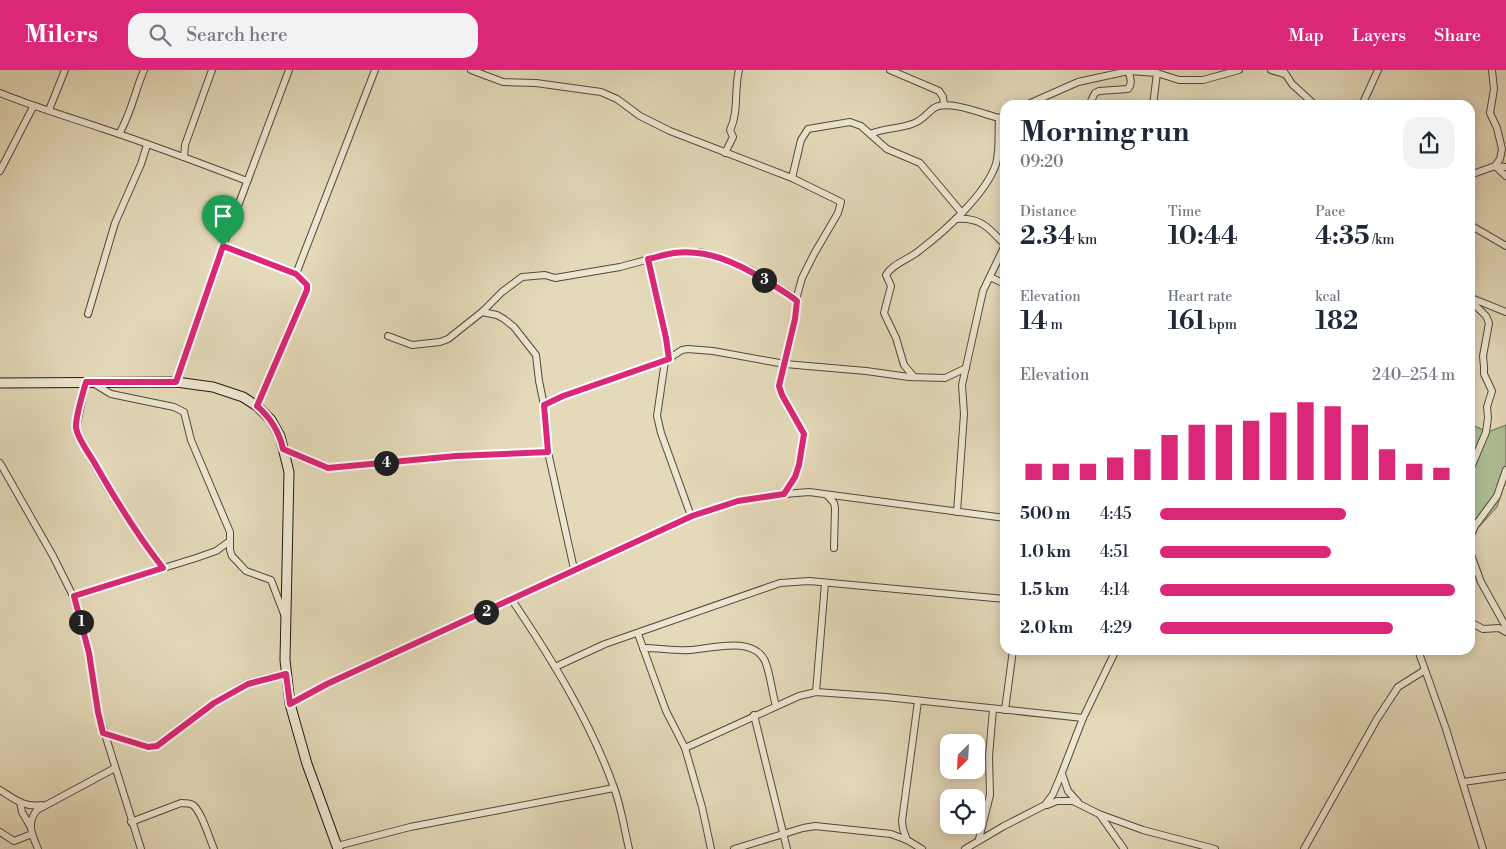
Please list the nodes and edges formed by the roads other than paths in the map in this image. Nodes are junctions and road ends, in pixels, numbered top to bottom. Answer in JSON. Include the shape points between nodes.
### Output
{"nodes":[{"id":1,"x":65,"y":70,"type":"edge"},
{"id":2,"x":144,"y":70,"type":"edge"},
{"id":3,"x":212,"y":70,"type":"edge"},
{"id":4,"x":289,"y":70,"type":"edge"},
{"id":5,"x":375,"y":70,"type":"edge"},
{"id":6,"x":471,"y":70,"type":"edge"},
{"id":7,"x":739,"y":70,"type":"edge"},
{"id":8,"x":890,"y":70,"type":"edge"},
{"id":9,"x":1239,"y":70,"type":"edge"},
{"id":10,"x":1271,"y":70,"type":"edge"},
{"id":11,"x":1378,"y":70,"type":"edge"},
{"id":12,"x":1492,"y":70,"type":"edge"},
{"id":13,"x":1128,"y":71,"type":"edge"},
{"id":14,"x":1230,"y":72,"type":"edge"},
{"id":15,"x":1284,"y":72,"type":"edge"},
{"id":16,"x":1157,"y":73,"type":"junction"},
{"id":17,"x":0,"y":93,"type":"edge"},
{"id":18,"x":1038,"y":100,"type":"edge"},
{"id":19,"x":1091,"y":100,"type":"edge"},
{"id":20,"x":1154,"y":100,"type":"edge"},
{"id":21,"x":1310,"y":100,"type":"edge"},
{"id":22,"x":1364,"y":100,"type":"edge"},
{"id":23,"x":944,"y":105,"type":"junction"},
{"id":24,"x":34,"y":107,"type":"junction"},
{"id":25,"x":49,"y":110,"type":"junction"},
{"id":26,"x":1000,"y":116,"type":"edge"},
{"id":27,"x":1000,"y":132,"type":"edge"},
{"id":28,"x":119,"y":134,"type":"junction"},
{"id":29,"x":870,"y":134,"type":"junction"},
{"id":30,"x":147,"y":145,"type":"junction"},
{"id":31,"x":724,"y":153,"type":"junction"},
{"id":32,"x":184,"y":157,"type":"junction"},
{"id":33,"x":1495,"y":166,"type":"junction"},
{"id":34,"x":1506,"y":167,"type":"edge"},
{"id":35,"x":0,"y":171,"type":"edge"},
{"id":36,"x":1475,"y":173,"type":"edge"},
{"id":37,"x":1506,"y":176,"type":"edge"},
{"id":38,"x":792,"y":178,"type":"junction"},
{"id":39,"x":247,"y":181,"type":"junction"},
{"id":40,"x":962,"y":213,"type":"junction"},
{"id":41,"x":956,"y":218,"type":"junction"},
{"id":42,"x":1475,"y":228,"type":"edge"},
{"id":43,"x":1000,"y":240,"type":"edge"},
{"id":44,"x":223,"y":246,"type":"junction"},
{"id":45,"x":1506,"y":246,"type":"edge"},
{"id":46,"x":1000,"y":256,"type":"edge"},
{"id":47,"x":648,"y":259,"type":"junction"},
{"id":48,"x":296,"y":274,"type":"junction"},
{"id":49,"x":990,"y":277,"type":"junction"},
{"id":50,"x":1000,"y":282,"type":"edge"},
{"id":51,"x":1475,"y":299,"type":"edge"},
{"id":52,"x":797,"y":301,"type":"junction"},
{"id":53,"x":1475,"y":304,"type":"edge"},
{"id":54,"x":482,"y":312,"type":"junction"},
{"id":55,"x":1506,"y":312,"type":"edge"},
{"id":56,"x":88,"y":314,"type":"dead end"},
{"id":57,"x":388,"y":336,"type":"dead end"},
{"id":58,"x":667,"y":360,"type":"junction"},
{"id":59,"x":785,"y":364,"type":"junction"},
{"id":60,"x":966,"y":368,"type":"junction"},
{"id":61,"x":914,"y":377,"type":"junction"},
{"id":62,"x":89,"y":382,"type":"junction"},
{"id":63,"x":176,"y":382,"type":"junction"},
{"id":64,"x":0,"y":383,"type":"edge"},
{"id":65,"x":544,"y":405,"type":"junction"},
{"id":66,"x":257,"y":406,"type":"junction"},
{"id":67,"x":283,"y":449,"type":"junction"},
{"id":68,"x":548,"y":452,"type":"junction"},
{"id":69,"x":1475,"y":458,"type":"edge"},
{"id":70,"x":0,"y":463,"type":"edge"},
{"id":71,"x":1506,"y":470,"type":"edge"},
{"id":72,"x":784,"y":494,"type":"junction"},
{"id":73,"x":827,"y":494,"type":"junction"},
{"id":74,"x":957,"y":512,"type":"junction"},
{"id":75,"x":692,"y":516,"type":"junction"},
{"id":76,"x":1000,"y":517,"type":"edge"},
{"id":77,"x":1475,"y":526,"type":"edge"},
{"id":78,"x":230,"y":541,"type":"junction"},
{"id":79,"x":834,"y":548,"type":"dead end"},
{"id":80,"x":1475,"y":566,"type":"edge"},
{"id":81,"x":163,"y":568,"type":"junction"},
{"id":82,"x":574,"y":569,"type":"junction"},
{"id":83,"x":825,"y":583,"type":"junction"},
{"id":84,"x":74,"y":596,"type":"junction"},
{"id":85,"x":1000,"y":599,"type":"edge"},
{"id":86,"x":512,"y":600,"type":"junction"},
{"id":87,"x":285,"y":615,"type":"junction"},
{"id":88,"x":1475,"y":625,"type":"edge"},
{"id":89,"x":1506,"y":627,"type":"edge"},
{"id":90,"x":1506,"y":632,"type":"edge"},
{"id":91,"x":638,"y":634,"type":"junction"},
{"id":92,"x":644,"y":648,"type":"junction"},
{"id":93,"x":1012,"y":655,"type":"edge"},
{"id":94,"x":1114,"y":655,"type":"edge"},
{"id":95,"x":1420,"y":655,"type":"edge"},
{"id":96,"x":554,"y":667,"type":"junction"},
{"id":97,"x":1425,"y":670,"type":"junction"},
{"id":98,"x":286,"y":674,"type":"junction"},
{"id":99,"x":816,"y":692,"type":"junction"},
{"id":100,"x":918,"y":701,"type":"junction"},
{"id":101,"x":290,"y":704,"type":"junction"},
{"id":102,"x":776,"y":706,"type":"junction"},
{"id":103,"x":993,"y":709,"type":"junction"},
{"id":104,"x":1005,"y":710,"type":"junction"},
{"id":105,"x":754,"y":715,"type":"junction"},
{"id":106,"x":1082,"y":718,"type":"junction"},
{"id":107,"x":103,"y":733,"type":"junction"},
{"id":108,"x":685,"y":748,"type":"junction"},
{"id":109,"x":115,"y":768,"type":"junction"},
{"id":110,"x":1062,"y":774,"type":"junction"},
{"id":111,"x":1506,"y":776,"type":"edge"},
{"id":112,"x":1463,"y":782,"type":"junction"},
{"id":113,"x":614,"y":788,"type":"junction"},
{"id":114,"x":0,"y":790,"type":"edge"},
{"id":115,"x":20,"y":802,"type":"junction"},
{"id":116,"x":1079,"y":802,"type":"junction"},
{"id":117,"x":48,"y":804,"type":"junction"},
{"id":118,"x":1045,"y":805,"type":"junction"},
{"id":119,"x":1099,"y":814,"type":"junction"},
{"id":120,"x":132,"y":822,"type":"junction"},
{"id":121,"x":902,"y":825,"type":"junction"},
{"id":122,"x":31,"y":830,"type":"junction"},
{"id":123,"x":0,"y":832,"type":"edge"},
{"id":124,"x":889,"y":834,"type":"junction"},
{"id":125,"x":783,"y":835,"type":"junction"},
{"id":126,"x":980,"y":839,"type":"junction"},
{"id":127,"x":908,"y":840,"type":"junction"},
{"id":128,"x":1191,"y":846,"type":"edge"},
{"id":129,"x":338,"y":847,"type":"edge"},
{"id":130,"x":38,"y":849,"type":"edge"},
{"id":131,"x":141,"y":849,"type":"edge"},
{"id":132,"x":214,"y":849,"type":"edge"},
{"id":133,"x":629,"y":849,"type":"edge"},
{"id":134,"x":711,"y":849,"type":"edge"},
{"id":135,"x":734,"y":849,"type":"edge"},
{"id":136,"x":787,"y":849,"type":"edge"},
{"id":137,"x":922,"y":849,"type":"edge"},
{"id":138,"x":965,"y":849,"type":"edge"},
{"id":139,"x":1124,"y":849,"type":"edge"},
{"id":140,"x":1215,"y":849,"type":"edge"},
{"id":141,"x":1304,"y":849,"type":"edge"},
{"id":142,"x":1483,"y":849,"type":"edge"}],
"edges":[{"from":1,"to":25,"type":"street"},
{"from":2,"to":28,"type":"street","via":[[127,121]]},
{"from":3,"to":32,"type":"street","via":[[185,145]]},
{"from":4,"to":39,"type":"street"},
{"from":5,"to":48,"type":"street"},
{"from":6,"to":31,"type":"street","via":[[503,82],[601,92],[670,131]]},
{"from":7,"to":31,"type":"street","via":[[730,131],[733,137]]},
{"from":8,"to":23,"type":"street","via":[[939,91]]},
{"from":9,"to":14,"type":"street"},
{"from":10,"to":15,"type":"street"},
{"from":11,"to":22,"type":"street"},
{"from":12,"to":33,"type":"street","via":[[1494,89],[1490,113],[1502,149]]},
{"from":13,"to":16,"type":"street"},
{"from":13,"to":18,"type":"street","via":[[1078,82]]},
{"from":13,"to":19,"type":"street","via":[[1131,81],[1128,89],[1099,91]]},
{"from":14,"to":16,"type":"street","via":[[1203,80],[1179,80]]},
{"from":15,"to":21,"type":"street"},
{"from":16,"to":20,"type":"street"},
{"from":17,"to":24,"type":"street"},
{"from":23,"to":26,"type":"street"},
{"from":23,"to":29,"type":"street","via":[[915,123]]},
{"from":24,"to":25,"type":"street"},
{"from":24,"to":35,"type":"street"},
{"from":25,"to":28,"type":"street"},
{"from":27,"to":40,"type":"street","via":[[996,163]]},
{"from":28,"to":30,"type":"street"},
{"from":29,"to":38,"type":"street","via":[[850,122],[808,129],[801,140]]},
{"from":29,"to":40,"type":"street","via":[[887,149],[920,163]]},
{"from":30,"to":32,"type":"street"},
{"from":30,"to":56,"type":"street","via":[[111,233]]},
{"from":31,"to":38,"type":"street"},
{"from":32,"to":39,"type":"street"},
{"from":33,"to":34,"type":"street"},
{"from":33,"to":36,"type":"street"},
{"from":33,"to":37,"type":"street"},
{"from":38,"to":52,"type":"street","via":[[842,204],[802,278]]},
{"from":39,"to":44,"type":"street"},
{"from":40,"to":41,"type":"street"},
{"from":41,"to":43,"type":"street","via":[[976,220]]},
{"from":41,"to":61,"type":"street","via":[[920,251],[891,268],[886,275],[891,286],[884,313],[904,365]]},
{"from":42,"to":45,"type":"street"},
{"from":44,"to":48,"type":"street"},
{"from":44,"to":63,"type":"street"},
{"from":46,"to":49,"type":"street"},
{"from":47,"to":52,"type":"street","via":[[672,253],[711,255],[750,270]]},
{"from":47,"to":54,"type":"street","via":[[555,278],[545,275],[522,277]]},
{"from":47,"to":58,"type":"street","via":[[666,338]]},
{"from":48,"to":66,"type":"street","via":[[307,285],[307,290]]},
{"from":49,"to":50,"type":"street"},
{"from":49,"to":60,"type":"street","via":[[980,301]]},
{"from":51,"to":55,"type":"street"},
{"from":52,"to":59,"type":"street"},
{"from":53,"to":69,"type":"street","via":[[1489,323],[1483,356],[1484,374],[1492,391],[1487,407],[1486,432]]},
{"from":54,"to":57,"type":"street","via":[[440,342],[412,345]]},
{"from":54,"to":65,"type":"street","via":[[504,319],[534,350]]},
{"from":58,"to":59,"type":"street","via":[[682,350],[694,348]]},
{"from":58,"to":65,"type":"street"},
{"from":58,"to":75,"type":"street","via":[[657,416]]},
{"from":59,"to":61,"type":"street"},
{"from":59,"to":72,"type":"street","via":[[779,386],[804,434],[799,465]]},
{"from":60,"to":61,"type":"street","via":[[945,378]]},
{"from":60,"to":74,"type":"street","via":[[962,385],[964,414]]},
{"from":62,"to":63,"type":"street"},
{"from":62,"to":64,"type":"street"},
{"from":62,"to":78,"type":"street","via":[[111,394],[184,412],[191,440],[230,532]]},
{"from":62,"to":81,"type":"street","via":[[76,428],[118,505]]},
{"from":63,"to":66,"type":"street","via":[[213,387],[243,397]]},
{"from":65,"to":68,"type":"street"},
{"from":66,"to":67,"type":"street","via":[[271,420]]},
{"from":67,"to":68,"type":"street","via":[[328,468],[456,456]]},
{"from":67,"to":87,"type":"street","via":[[289,472]]},
{"from":68,"to":82,"type":"street"},
{"from":70,"to":84,"type":"street"},
{"from":71,"to":77,"type":"street","via":[[1497,496]]},
{"from":72,"to":73,"type":"street"},
{"from":72,"to":75,"type":"street","via":[[738,501]]},
{"from":73,"to":74,"type":"street"},
{"from":73,"to":79,"type":"street","via":[[835,508]]},
{"from":74,"to":76,"type":"street"},
{"from":75,"to":82,"type":"street"},
{"from":78,"to":81,"type":"street","via":[[208,554]]},
{"from":78,"to":87,"type":"street","via":[[232,556],[246,571],[271,580]]},
{"from":80,"to":89,"type":"street"},
{"from":81,"to":84,"type":"street"},
{"from":82,"to":86,"type":"street"},
{"from":83,"to":85,"type":"street"},
{"from":83,"to":91,"type":"street","via":[[780,583]]},
{"from":83,"to":99,"type":"street"},
{"from":84,"to":107,"type":"street","via":[[89,653]]},
{"from":86,"to":96,"type":"street"},
{"from":86,"to":101,"type":"street"},
{"from":87,"to":98,"type":"street"},
{"from":88,"to":90,"type":"street"},
{"from":91,"to":92,"type":"street"},
{"from":91,"to":96,"type":"street","via":[[605,644]]},
{"from":92,"to":102,"type":"street","via":[[688,650],[728,644],[754,650],[764,661]]},
{"from":92,"to":108,"type":"street","via":[[666,711]]},
{"from":93,"to":104,"type":"street"},
{"from":94,"to":106,"type":"street"},
{"from":95,"to":97,"type":"street"},
{"from":96,"to":113,"type":"street","via":[[598,748]]},
{"from":97,"to":112,"type":"street"},
{"from":97,"to":141,"type":"street","via":[[1398,687],[1376,719]]},
{"from":98,"to":101,"type":"street"},
{"from":98,"to":107,"type":"street","via":[[248,684],[214,703],[157,746],[148,747]]},
{"from":99,"to":100,"type":"street"},
{"from":99,"to":102,"type":"street"},
{"from":100,"to":103,"type":"street"},
{"from":100,"to":121,"type":"street"},
{"from":101,"to":129,"type":"street","via":[[307,764]]},
{"from":102,"to":105,"type":"street"},
{"from":103,"to":104,"type":"street"},
{"from":103,"to":126,"type":"street","via":[[990,795]]},
{"from":104,"to":106,"type":"street"},
{"from":105,"to":108,"type":"street"},
{"from":105,"to":125,"type":"street"},
{"from":106,"to":110,"type":"street"},
{"from":107,"to":109,"type":"street"},
{"from":108,"to":134,"type":"street"},
{"from":109,"to":117,"type":"street"},
{"from":109,"to":120,"type":"street"},
{"from":110,"to":116,"type":"street","via":[[1068,791]]},
{"from":110,"to":118,"type":"street"},
{"from":111,"to":112,"type":"street"},
{"from":112,"to":142,"type":"street"},
{"from":113,"to":129,"type":"street","via":[[410,826]]},
{"from":113,"to":133,"type":"street"},
{"from":114,"to":115,"type":"street"},
{"from":115,"to":117,"type":"street","via":[[36,806]]},
{"from":115,"to":122,"type":"street"},
{"from":116,"to":118,"type":"street","via":[[1065,800]]},
{"from":116,"to":119,"type":"street"},
{"from":117,"to":122,"type":"street","via":[[33,815]]},
{"from":118,"to":126,"type":"street"},
{"from":119,"to":128,"type":"street"},
{"from":119,"to":139,"type":"street"},
{"from":120,"to":131,"type":"street"},
{"from":120,"to":132,"type":"street","via":[[188,803],[198,810]]},
{"from":121,"to":124,"type":"street"},
{"from":121,"to":127,"type":"street"},
{"from":122,"to":123,"type":"street","via":[[14,841]]},
{"from":122,"to":130,"type":"street"},
{"from":124,"to":125,"type":"street","via":[[815,826]]},
{"from":124,"to":127,"type":"street"},
{"from":125,"to":135,"type":"street"},
{"from":125,"to":136,"type":"street"},
{"from":126,"to":138,"type":"street"},
{"from":127,"to":137,"type":"street"},
{"from":128,"to":140,"type":"street"}]}
